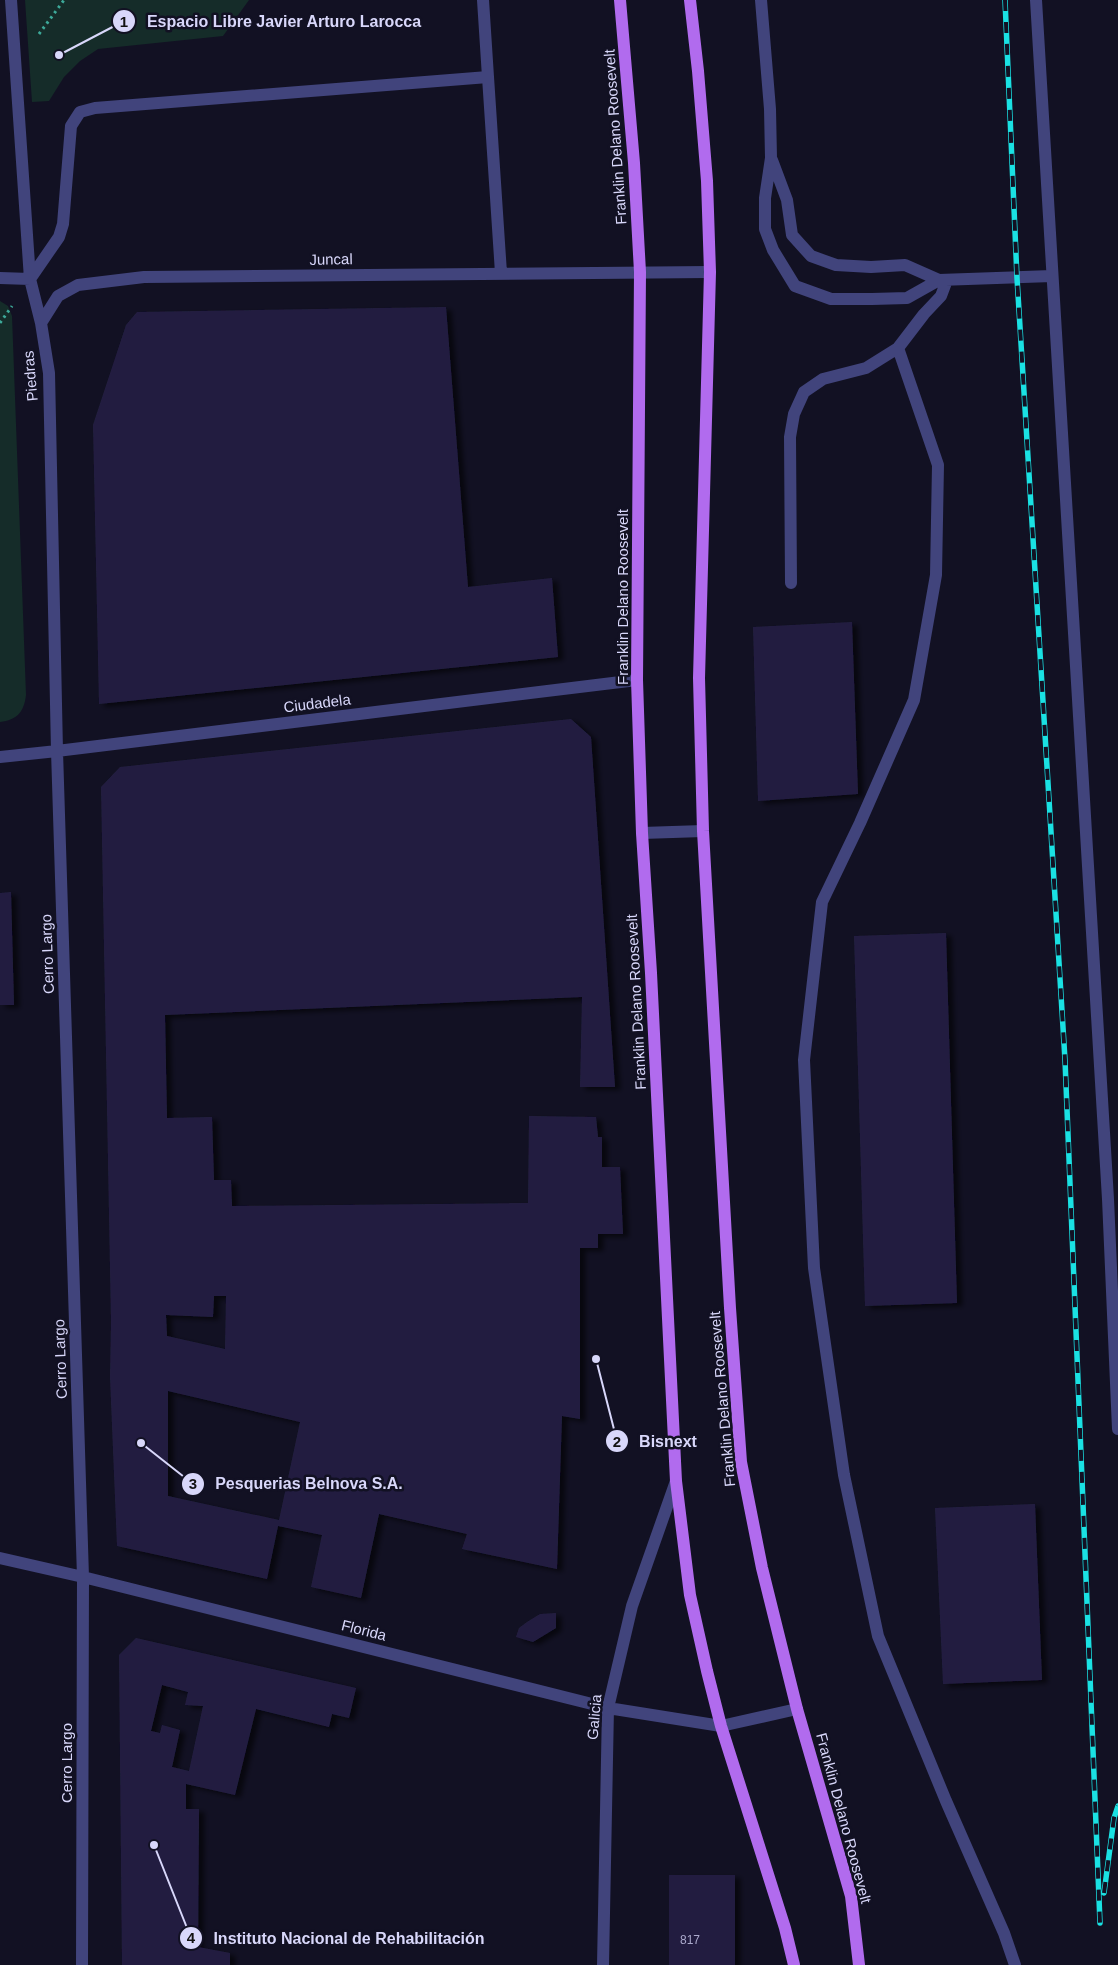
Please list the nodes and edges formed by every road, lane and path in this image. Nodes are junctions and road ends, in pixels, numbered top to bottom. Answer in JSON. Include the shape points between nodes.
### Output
{"nodes":[{"id":1,"x":11,"y":0,"type":"edge"},
{"id":2,"x":483,"y":0,"type":"edge"},
{"id":3,"x":620,"y":0,"type":"edge"},
{"id":4,"x":690,"y":0,"type":"edge"},
{"id":5,"x":761,"y":0,"type":"edge"},
{"id":6,"x":1036,"y":0,"type":"edge"},
{"id":7,"x":488,"y":77,"type":"junction"},
{"id":8,"x":771,"y":158,"type":"junction"},
{"id":9,"x":640,"y":272,"type":"junction"},
{"id":10,"x":710,"y":272,"type":"junction"},
{"id":11,"x":501,"y":273,"type":"junction"},
{"id":12,"x":1052,"y":276,"type":"junction"},
{"id":13,"x":0,"y":278,"type":"edge"},
{"id":14,"x":30,"y":279,"type":"junction"},
{"id":15,"x":943,"y":280,"type":"junction"},
{"id":16,"x":41,"y":323,"type":"junction"},
{"id":17,"x":898,"y":348,"type":"junction"},
{"id":18,"x":791,"y":583,"type":"dead end"},
{"id":19,"x":637,"y":680,"type":"junction"},
{"id":20,"x":57,"y":752,"type":"junction"},
{"id":21,"x":0,"y":757,"type":"edge"},
{"id":22,"x":703,"y":831,"type":"junction"},
{"id":23,"x":642,"y":833,"type":"junction"},
{"id":24,"x":1118,"y":1429,"type":"edge"},
{"id":25,"x":676,"y":1481,"type":"junction"},
{"id":26,"x":0,"y":1558,"type":"edge"},
{"id":27,"x":83,"y":1577,"type":"junction"},
{"id":28,"x":608,"y":1708,"type":"junction"},
{"id":29,"x":797,"y":1709,"type":"junction"},
{"id":30,"x":721,"y":1726,"type":"junction"},
{"id":31,"x":82,"y":1965,"type":"edge"},
{"id":32,"x":603,"y":1965,"type":"edge"},
{"id":33,"x":794,"y":1965,"type":"edge"},
{"id":34,"x":859,"y":1965,"type":"edge"},
{"id":35,"x":1015,"y":1965,"type":"edge"}],
"edges":[{"from":1,"to":14,"type":"street","name":"Piedras"},
{"from":2,"to":7,"type":"street"},
{"from":3,"to":9,"type":"main road","name":"Franklin Delano Roosevelt"},
{"from":4,"to":10,"type":"main road","name":"Franklin Delano Roosevelt","via":[[707,181]]},
{"from":5,"to":8,"type":"street"},
{"from":6,"to":12,"type":"street"},
{"from":7,"to":11,"type":"street"},
{"from":7,"to":14,"type":"street","via":[[94,108],[80,112],[71,126],[63,224],[59,237]]},
{"from":8,"to":15,"type":"street","via":[[787,200],[792,235],[811,256],[836,265],[904,265]]},
{"from":8,"to":15,"type":"street","via":[[765,198],[765,229],[773,250],[796,286],[831,299],[906,298]]},
{"from":9,"to":10,"type":"street"},
{"from":9,"to":11,"type":"street","name":"Juncal"},
{"from":9,"to":19,"type":"main road","name":"Franklin Delano Roosevelt"},
{"from":10,"to":22,"type":"main road","name":"Franklin Delano Roosevelt","via":[[699,678]]},
{"from":11,"to":16,"type":"street","name":"Juncal","via":[[144,277],[78,285],[58,296]]},
{"from":12,"to":15,"type":"street"},
{"from":12,"to":24,"type":"street","via":[[1108,1199]]},
{"from":13,"to":14,"type":"street"},
{"from":14,"to":16,"type":"street","name":"Piedras"},
{"from":15,"to":17,"type":"street","via":[[941,296]]},
{"from":16,"to":20,"type":"street","name":"Piedras","via":[[49,373]]},
{"from":17,"to":18,"type":"street","via":[[866,368],[822,379],[804,392],[797,407],[790,437]]},
{"from":17,"to":35,"type":"street","via":[[938,465],[936,575],[914,700],[822,902],[804,1060],[814,1268],[844,1475],[878,1636]]},
{"from":19,"to":20,"type":"street","name":"Ciudadela"},
{"from":19,"to":23,"type":"main road","name":"Franklin Delano Roosevelt"},
{"from":20,"to":21,"type":"street","name":"Ciudadela"},
{"from":20,"to":27,"type":"street","name":"Cerro Largo"},
{"from":22,"to":23,"type":"street"},
{"from":22,"to":29,"type":"main road","name":"Franklin Delano Roosevelt","via":[[741,1462],[762,1568]]},
{"from":23,"to":25,"type":"main road","name":"Franklin Delano Roosevelt"},
{"from":25,"to":28,"type":"street","name":"Galicia","via":[[632,1606]]},
{"from":25,"to":30,"type":"main road","name":"Franklin Delano Roosevelt","via":[[690,1595]]},
{"from":26,"to":27,"type":"street","name":"Florida"},
{"from":27,"to":28,"type":"street","name":"Florida"},
{"from":27,"to":31,"type":"street","name":"Cerro Largo"},
{"from":28,"to":30,"type":"street","name":"Florida"},
{"from":28,"to":32,"type":"street","name":"Galicia"},
{"from":29,"to":30,"type":"street"},
{"from":29,"to":34,"type":"main road","name":"Franklin Delano Roosevelt","via":[[851,1896]]},
{"from":30,"to":33,"type":"main road","name":"Franklin Delano Roosevelt"}]}
